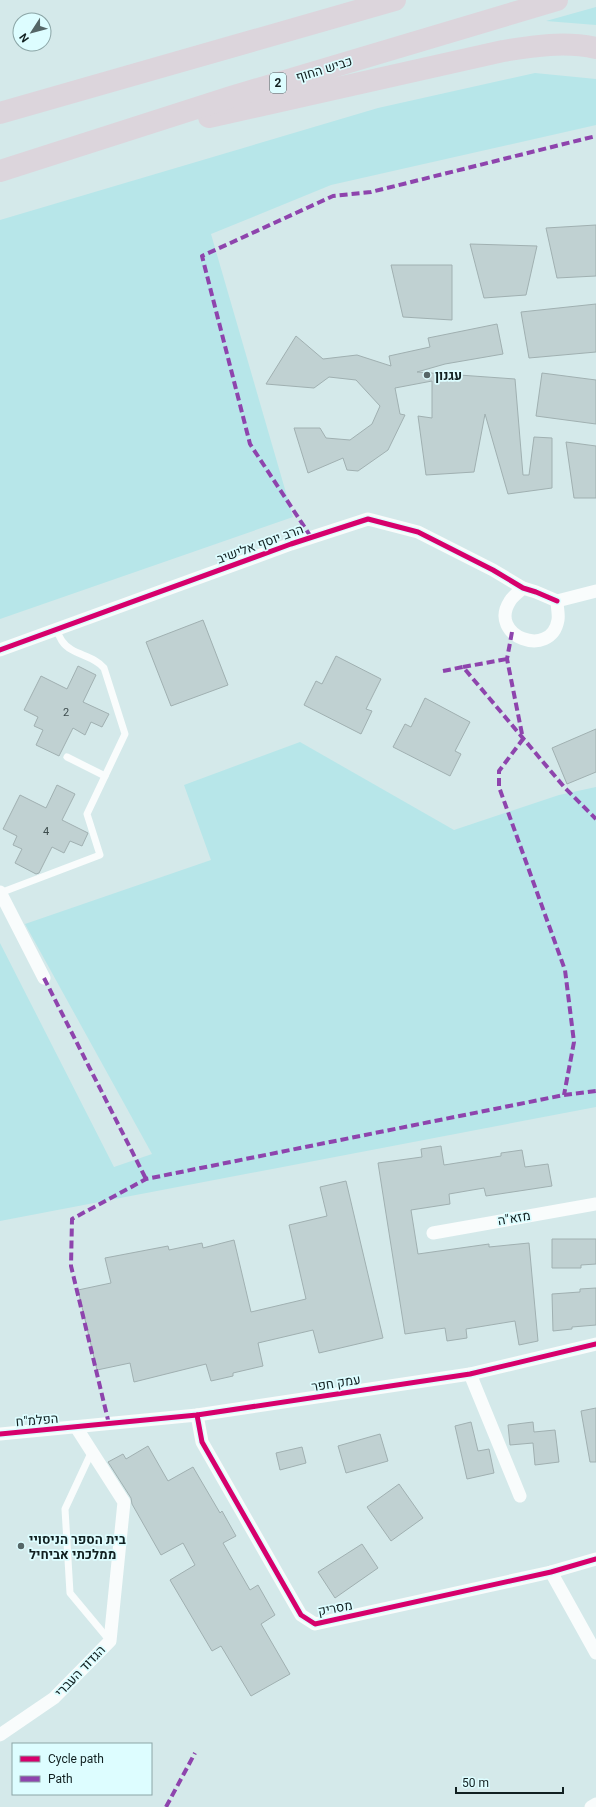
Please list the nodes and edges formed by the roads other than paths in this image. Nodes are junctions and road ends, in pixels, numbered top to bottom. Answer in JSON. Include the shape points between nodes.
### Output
{"nodes":[{"id":1,"x":395,"y":0,"type":"edge"},
{"id":2,"x":557,"y":0,"type":"edge"},
{"id":3,"x":596,"y":48,"type":"edge"},
{"id":4,"x":0,"y":114,"type":"edge"},
{"id":5,"x":72,"y":148,"type":"junction"},
{"id":6,"x":0,"y":171,"type":"edge"},
{"id":7,"x":523,"y":588,"type":"junction"},
{"id":8,"x":596,"y":591,"type":"edge"},
{"id":9,"x":557,"y":601,"type":"junction"},
{"id":10,"x":56,"y":630,"type":"junction"},
{"id":11,"x":0,"y":650,"type":"edge"},
{"id":12,"x":67,"y":758,"type":"dead end"},
{"id":13,"x":105,"y":776,"type":"junction"},
{"id":14,"x":0,"y":892,"type":"edge"},
{"id":15,"x":44,"y":978,"type":"dead end"},
{"id":16,"x":596,"y":1204,"type":"edge"},
{"id":17,"x":433,"y":1233,"type":"dead end"},
{"id":18,"x":596,"y":1344,"type":"edge"},
{"id":19,"x":470,"y":1374,"type":"junction"},
{"id":20,"x":197,"y":1414,"type":"junction"},
{"id":21,"x":76,"y":1427,"type":"junction"},
{"id":22,"x":0,"y":1434,"type":"edge"},
{"id":23,"x":92,"y":1451,"type":"junction"},
{"id":24,"x":520,"y":1496,"type":"dead end"},
{"id":25,"x":596,"y":1559,"type":"edge"},
{"id":26,"x":552,"y":1572,"type":"junction"},
{"id":27,"x":110,"y":1641,"type":"junction"},
{"id":28,"x":596,"y":1652,"type":"edge"},
{"id":29,"x":0,"y":1735,"type":"edge"},
{"id":30,"x":596,"y":1804,"type":"edge"},
{"id":31,"x":591,"y":1807,"type":"edge"}],
"edges":[{"from":1,"to":4,"type":"highway"},
{"from":2,"to":5,"type":"highway","name":"כביש החוף","number":"2","via":[[231,97]]},
{"from":3,"to":5,"type":"highway","via":[[551,44],[503,51]]},
{"from":5,"to":6,"type":"highway","name":"כביש החוף","number":"2"},
{"from":7,"to":9,"type":"street"},
{"from":7,"to":9,"type":"street","via":[[510,600],[506,607],[506,616],[512,632],[526,641],[543,639],[550,634],[558,620]]},
{"from":7,"to":10,"type":"street","name":"הרב יוסף אלישיב","via":[[418,532],[368,520],[291,544]]},
{"from":8,"to":9,"type":"street"},
{"from":10,"to":11,"type":"street","name":"הרב יוסף אלישיב"},
{"from":10,"to":13,"type":"lane","via":[[67,646],[100,663],[104,668],[125,734]]},
{"from":12,"to":13,"type":"lane"},
{"from":13,"to":14,"type":"lane","via":[[87,814],[100,855]]},
{"from":14,"to":15,"type":"street"},
{"from":16,"to":17,"type":"street","name":"מזא\"ה"},
{"from":18,"to":19,"type":"street","name":"עמק חפר"},
{"from":19,"to":20,"type":"street","name":"עמק חפר"},
{"from":19,"to":24,"type":"street"},
{"from":20,"to":21,"type":"street","name":"עמק חפר"},
{"from":20,"to":26,"type":"street","name":"מסריק","via":[[202,1442],[301,1615],[315,1624]]},
{"from":21,"to":22,"type":"street","name":"הפלמ\"ח"},
{"from":21,"to":23,"type":"street","name":"הגדוד העברי"},
{"from":23,"to":27,"type":"street","name":"הגדוד העברי","via":[[124,1502]]},
{"from":23,"to":27,"type":"lane","via":[[65,1509],[70,1593]]},
{"from":25,"to":26,"type":"street","name":"מסריק"},
{"from":26,"to":28,"type":"street"},
{"from":27,"to":29,"type":"street","name":"הגדוד העברי","via":[[54,1698]]},
{"from":30,"to":31,"type":"street"}]}
